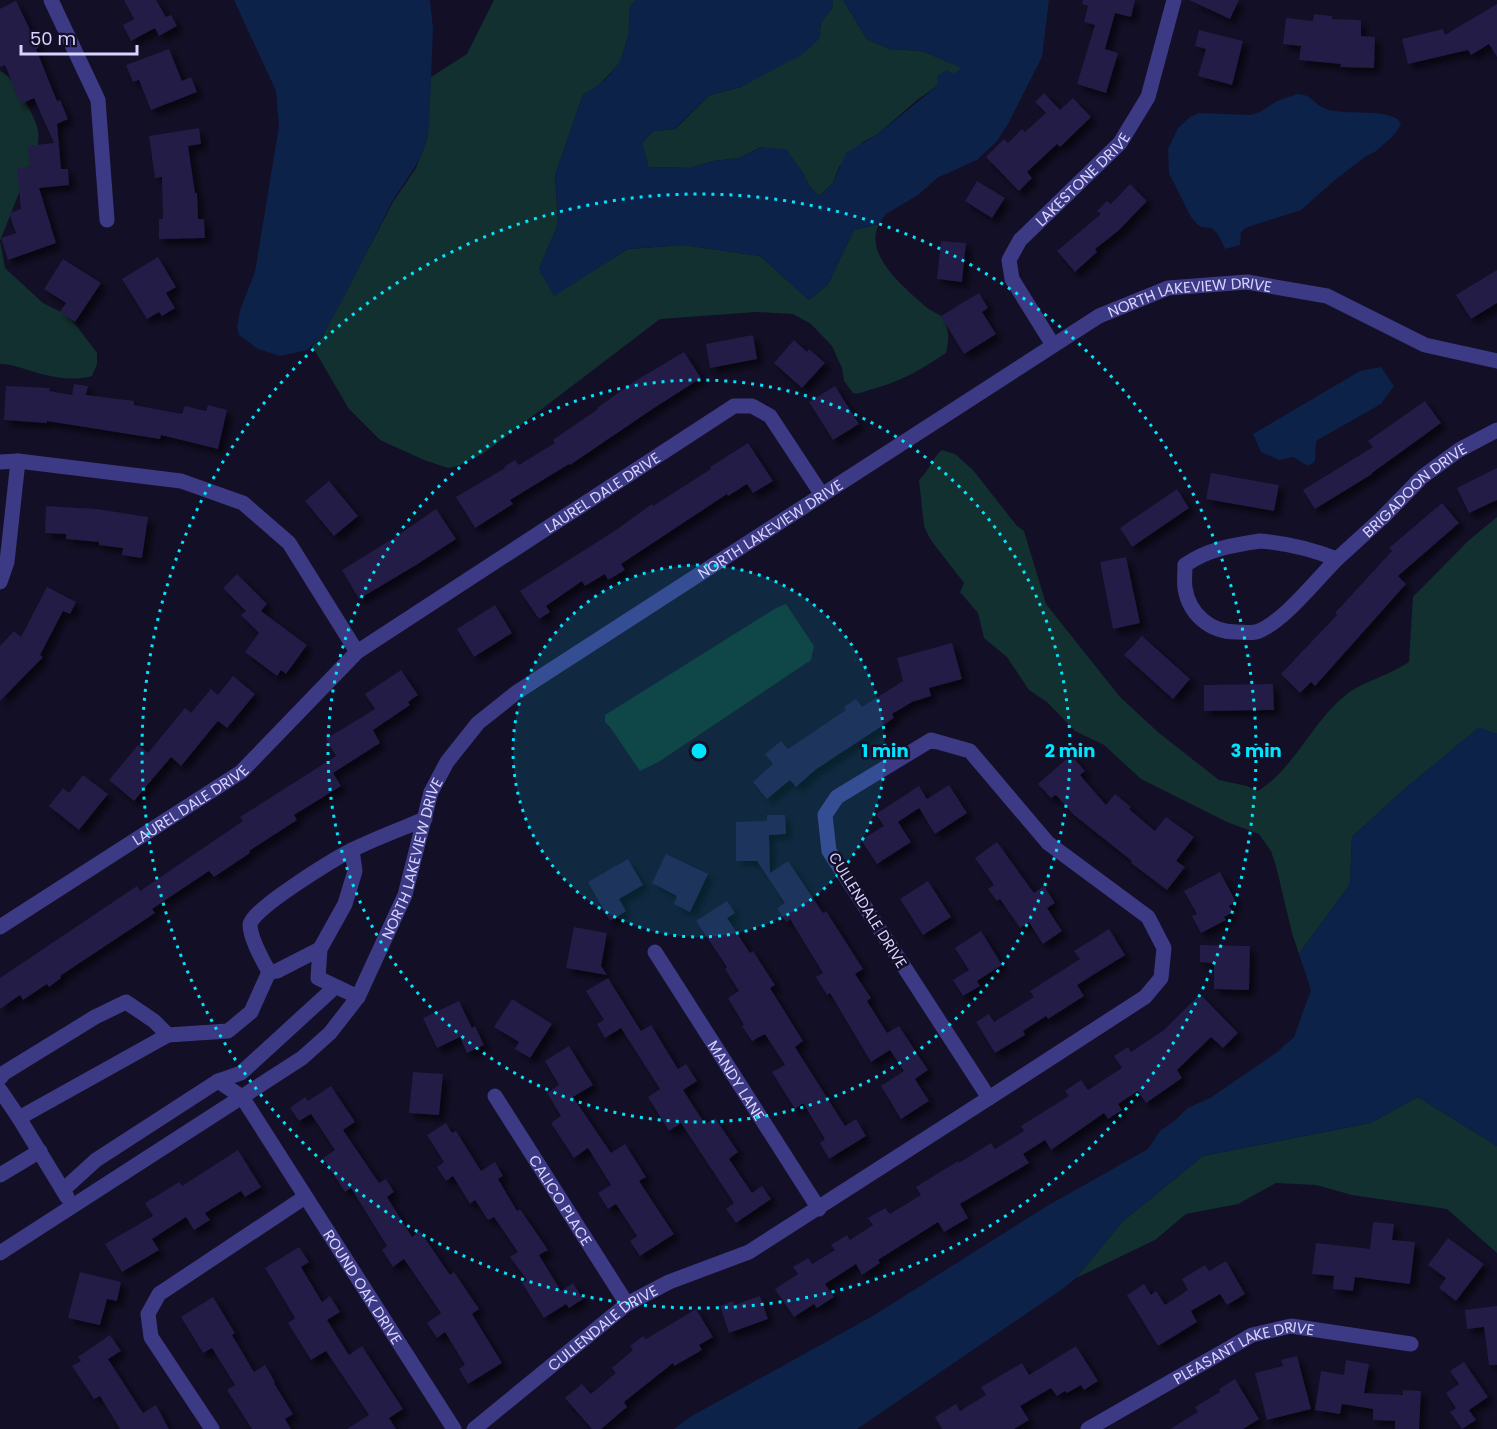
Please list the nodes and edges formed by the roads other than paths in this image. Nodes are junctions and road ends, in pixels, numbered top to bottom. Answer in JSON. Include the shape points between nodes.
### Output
{"nodes":[{"id":1,"x":51,"y":0,"type":"edge"},
{"id":2,"x":1174,"y":0,"type":"edge"},
{"id":3,"x":107,"y":220,"type":"dead end"},
{"id":4,"x":1053,"y":345,"type":"junction"},
{"id":5,"x":1497,"y":361,"type":"edge"},
{"id":6,"x":1497,"y":430,"type":"edge"},
{"id":7,"x":18,"y":461,"type":"junction"},
{"id":8,"x":0,"y":462,"type":"edge"},
{"id":9,"x":822,"y":495,"type":"junction"},
{"id":10,"x":1337,"y":559,"type":"junction"},
{"id":11,"x":0,"y":582,"type":"edge"},
{"id":12,"x":357,"y":652,"type":"junction"},
{"id":13,"x":424,"y":819,"type":"junction"},
{"id":14,"x":352,"y":850,"type":"junction"},
{"id":15,"x":0,"y":927,"type":"edge"},
{"id":16,"x":320,"y":949,"type":"junction"},
{"id":17,"x":655,"y":952,"type":"dead end"},
{"id":18,"x":269,"y":972,"type":"junction"},
{"id":19,"x":335,"y":987,"type":"junction"},
{"id":20,"x":358,"y":997,"type":"junction"},
{"id":21,"x":168,"y":1035,"type":"junction"},
{"id":22,"x":0,"y":1078,"type":"edge"},
{"id":23,"x":218,"y":1081,"type":"junction"},
{"id":24,"x":0,"y":1090,"type":"edge"},
{"id":25,"x":495,"y":1096,"type":"dead end"},
{"id":26,"x":242,"y":1097,"type":"junction"},
{"id":27,"x":989,"y":1098,"type":"junction"},
{"id":28,"x":20,"y":1118,"type":"junction"},
{"id":29,"x":40,"y":1151,"type":"junction"},
{"id":30,"x":0,"y":1175,"type":"edge"},
{"id":31,"x":63,"y":1190,"type":"junction"},
{"id":32,"x":305,"y":1197,"type":"junction"},
{"id":33,"x":72,"y":1207,"type":"junction"},
{"id":34,"x":819,"y":1209,"type":"junction"},
{"id":35,"x":0,"y":1253,"type":"edge"},
{"id":36,"x":627,"y":1304,"type":"junction"},
{"id":37,"x":1411,"y":1344,"type":"dead end"},
{"id":38,"x":212,"y":1429,"type":"edge"},
{"id":39,"x":454,"y":1429,"type":"edge"},
{"id":40,"x":474,"y":1429,"type":"edge"},
{"id":41,"x":1088,"y":1429,"type":"edge"}],
"edges":[{"from":1,"to":3,"type":"street","via":[[98,100]]},
{"from":2,"to":4,"type":"street","name":"LAKESTONE DRIVE","via":[[1148,97],[1120,143],[1020,240],[1009,260],[1012,279]]},
{"from":4,"to":5,"type":"street","name":"NORTH LAKEVIEW DRIVE","via":[[1099,316],[1168,288],[1247,282],[1327,296],[1425,345]]},
{"from":4,"to":9,"type":"street","name":"NORTH LAKEVIEW DRIVE"},
{"from":6,"to":10,"type":"street","name":"BRIGADOON DRIVE","via":[[1459,450],[1422,477]]},
{"from":7,"to":8,"type":"street"},
{"from":7,"to":11,"type":"street","via":[[7,562]]},
{"from":7,"to":12,"type":"street","via":[[181,481],[243,503],[289,543]]},
{"from":9,"to":12,"type":"street","name":"LAUREL DALE DRIVE","via":[[771,416],[752,406],[734,406]]},
{"from":9,"to":13,"type":"street","name":"NORTH LAKEVIEW DRIVE","via":[[517,692],[478,723],[447,762]]},
{"from":10,"to":10,"type":"street","name":"BRIGADOON DRIVE","via":[[1297,602],[1258,632],[1228,632],[1205,624],[1189,603],[1185,588],[1185,565],[1198,555],[1229,545],[1283,543]]},
{"from":12,"to":15,"type":"street","name":"LAUREL DALE DRIVE","via":[[241,772]]},
{"from":13,"to":14,"type":"street"},
{"from":13,"to":20,"type":"street","name":"NORTH LAKEVIEW DRIVE","via":[[405,895]]},
{"from":14,"to":16,"type":"street","via":[[355,871],[345,903]]},
{"from":14,"to":18,"type":"street","via":[[267,904],[252,918],[253,936]]},
{"from":16,"to":18,"type":"street"},
{"from":16,"to":19,"type":"street","via":[[318,978]]},
{"from":17,"to":34,"type":"street","name":"MANDY LANE"},
{"from":18,"to":21,"type":"street","via":[[251,1012],[228,1031]]},
{"from":19,"to":20,"type":"street"},
{"from":19,"to":23,"type":"street","via":[[241,1073]]},
{"from":20,"to":26,"type":"street","name":"NORTH LAKEVIEW DRIVE","via":[[330,1033],[302,1058]]},
{"from":21,"to":22,"type":"street","via":[[154,1020],[126,1002],[95,1017]]},
{"from":21,"to":28,"type":"street"},
{"from":23,"to":26,"type":"street"},
{"from":23,"to":31,"type":"street","via":[[96,1160]]},
{"from":24,"to":28,"type":"street"},
{"from":25,"to":36,"type":"street","name":"CALICO PLACE"},
{"from":26,"to":32,"type":"street","name":"ROUND OAK DRIVE"},
{"from":26,"to":33,"type":"street","name":"NORTH LAKEVIEW DRIVE"},
{"from":27,"to":27,"type":"street","name":"CULLENDALE DRIVE","via":[[1145,998],[1161,978],[1164,948],[1148,917],[1048,843],[970,752],[932,740],[837,797],[825,815],[829,851]]},
{"from":27,"to":34,"type":"street","name":"CULLENDALE DRIVE"},
{"from":28,"to":29,"type":"street"},
{"from":29,"to":30,"type":"street"},
{"from":29,"to":31,"type":"street"},
{"from":31,"to":33,"type":"street"},
{"from":32,"to":38,"type":"street","via":[[159,1294],[148,1314],[152,1337]]},
{"from":32,"to":39,"type":"street","name":"ROUND OAK DRIVE"},
{"from":33,"to":35,"type":"street","name":"NORTH LAKEVIEW DRIVE"},
{"from":34,"to":36,"type":"street","name":"CULLENDALE DRIVE","via":[[750,1252],[669,1281]]},
{"from":36,"to":40,"type":"street","name":"CULLENDALE DRIVE"},
{"from":37,"to":41,"type":"street","name":"PLEASANT LAKE DRIVE","via":[[1291,1326],[1252,1335]]}]}
